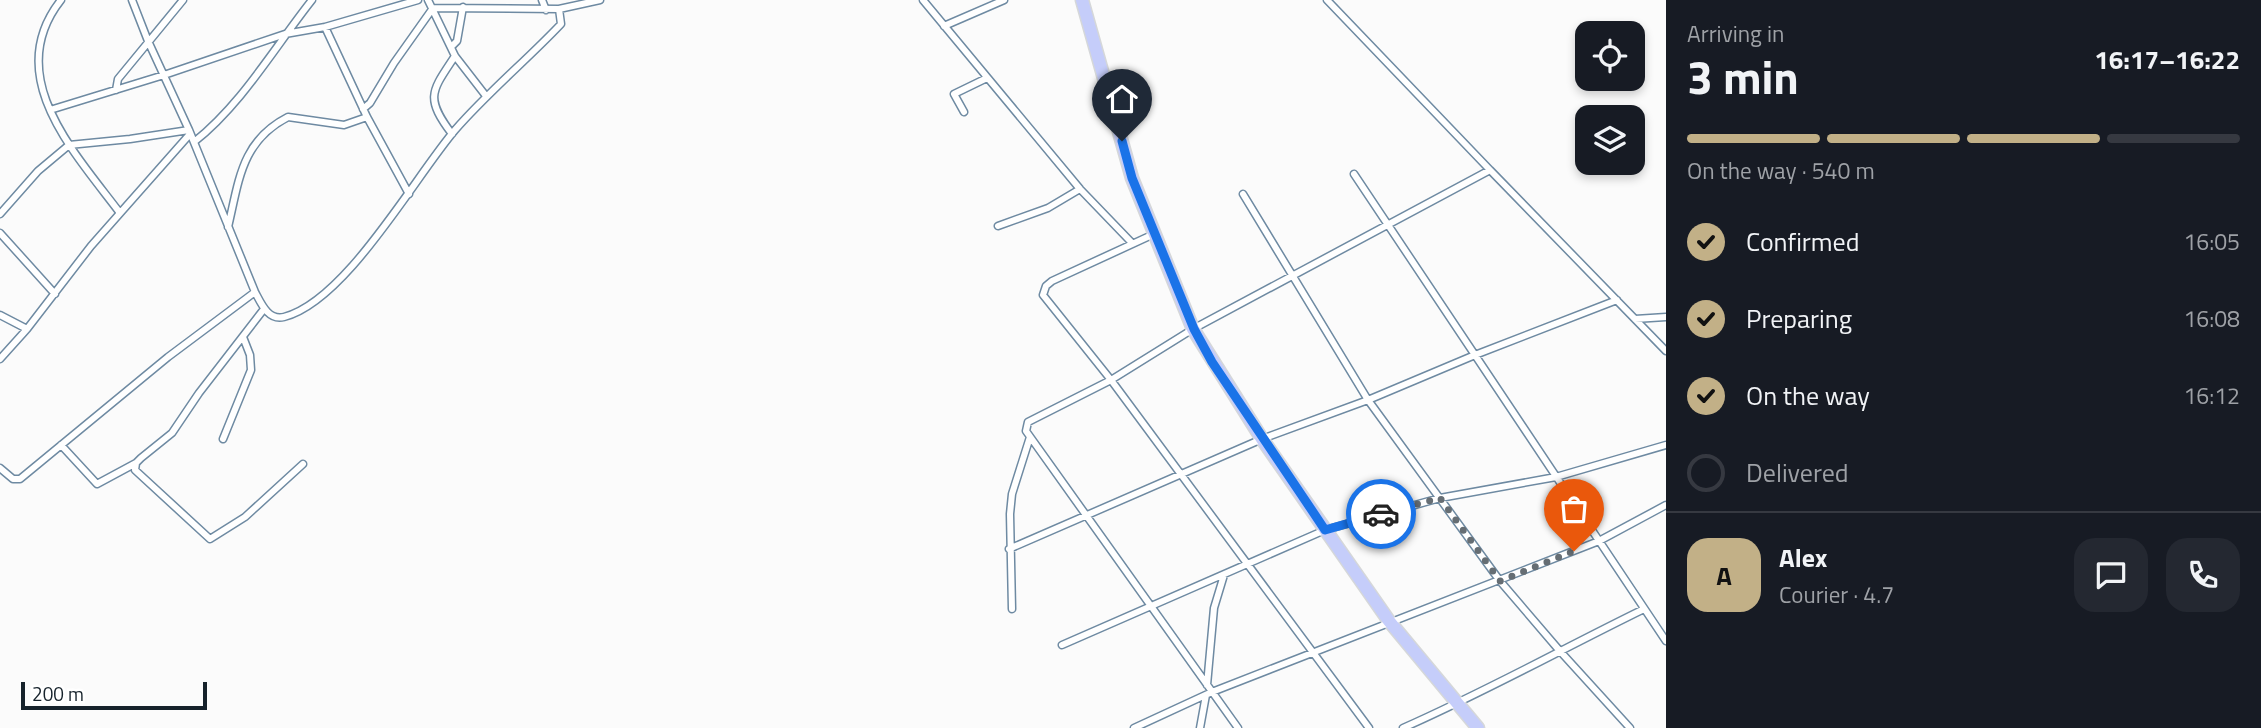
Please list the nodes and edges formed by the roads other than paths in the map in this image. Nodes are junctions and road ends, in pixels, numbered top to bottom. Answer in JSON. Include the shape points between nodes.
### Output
{"nodes":[{"id":1,"x":61,"y":0,"type":"edge"},
{"id":2,"x":132,"y":0,"type":"edge"},
{"id":3,"x":183,"y":0,"type":"edge"},
{"id":4,"x":312,"y":0,"type":"edge"},
{"id":5,"x":418,"y":0,"type":"edge"},
{"id":6,"x":428,"y":0,"type":"edge"},
{"id":7,"x":542,"y":0,"type":"edge"},
{"id":8,"x":600,"y":0,"type":"edge"},
{"id":9,"x":923,"y":0,"type":"edge"},
{"id":10,"x":1004,"y":0,"type":"edge"},
{"id":11,"x":1082,"y":0,"type":"edge"},
{"id":12,"x":1327,"y":0,"type":"edge"},
{"id":13,"x":463,"y":7,"type":"junction"},
{"id":14,"x":433,"y":8,"type":"junction"},
{"id":15,"x":559,"y":9,"type":"junction"},
{"id":16,"x":546,"y":10,"type":"junction"},
{"id":17,"x":944,"y":26,"type":"junction"},
{"id":18,"x":325,"y":27,"type":"junction"},
{"id":19,"x":285,"y":34,"type":"junction"},
{"id":20,"x":148,"y":41,"type":"junction"},
{"id":21,"x":451,"y":47,"type":"junction"},
{"id":22,"x":455,"y":56,"type":"junction"},
{"id":23,"x":164,"y":75,"type":"junction"},
{"id":24,"x":987,"y":78,"type":"junction"},
{"id":25,"x":116,"y":90,"type":"junction"},
{"id":26,"x":486,"y":96,"type":"junction"},
{"id":27,"x":363,"y":109,"type":"junction"},
{"id":28,"x":50,"y":110,"type":"junction"},
{"id":29,"x":964,"y":112,"type":"dead end"},
{"id":30,"x":367,"y":117,"type":"junction"},
{"id":31,"x":190,"y":132,"type":"junction"},
{"id":32,"x":452,"y":134,"type":"junction"},
{"id":33,"x":194,"y":142,"type":"junction"},
{"id":34,"x":69,"y":145,"type":"junction"},
{"id":35,"x":1490,"y":170,"type":"junction"},
{"id":36,"x":1354,"y":174,"type":"dead end"},
{"id":37,"x":1080,"y":189,"type":"junction"},
{"id":38,"x":409,"y":194,"type":"junction"},
{"id":39,"x":1243,"y":194,"type":"dead end"},
{"id":40,"x":120,"y":213,"type":"junction"},
{"id":41,"x":0,"y":214,"type":"edge"},
{"id":42,"x":1389,"y":225,"type":"junction"},
{"id":43,"x":998,"y":226,"type":"dead end"},
{"id":44,"x":228,"y":228,"type":"junction"},
{"id":45,"x":0,"y":233,"type":"edge"},
{"id":46,"x":1154,"y":234,"type":"junction"},
{"id":47,"x":1132,"y":243,"type":"junction"},
{"id":48,"x":1294,"y":277,"type":"junction"},
{"id":49,"x":255,"y":292,"type":"junction"},
{"id":50,"x":55,"y":294,"type":"junction"},
{"id":51,"x":1616,"y":300,"type":"junction"},
{"id":52,"x":264,"y":309,"type":"junction"},
{"id":53,"x":0,"y":315,"type":"edge"},
{"id":54,"x":1666,"y":317,"type":"edge"},
{"id":55,"x":1635,"y":319,"type":"junction"},
{"id":56,"x":27,"y":329,"type":"junction"},
{"id":57,"x":1194,"y":329,"type":"junction"},
{"id":58,"x":243,"y":337,"type":"junction"},
{"id":59,"x":1666,"y":351,"type":"edge"},
{"id":60,"x":1475,"y":355,"type":"junction"},
{"id":61,"x":0,"y":359,"type":"edge"},
{"id":62,"x":1111,"y":380,"type":"junction"},
{"id":63,"x":1368,"y":400,"type":"junction"},
{"id":64,"x":1030,"y":437,"type":"junction"},
{"id":65,"x":223,"y":439,"type":"dead end"},
{"id":66,"x":1262,"y":439,"type":"junction"},
{"id":67,"x":61,"y":445,"type":"junction"},
{"id":68,"x":1666,"y":445,"type":"edge"},
{"id":69,"x":136,"y":463,"type":"junction"},
{"id":70,"x":303,"y":464,"type":"dead end"},
{"id":71,"x":0,"y":468,"type":"edge"},
{"id":72,"x":1181,"y":475,"type":"junction"},
{"id":73,"x":1556,"y":477,"type":"junction"},
{"id":74,"x":1440,"y":498,"type":"junction"},
{"id":75,"x":1666,"y":505,"type":"edge"},
{"id":76,"x":1086,"y":514,"type":"junction"},
{"id":77,"x":1325,"y":530,"type":"junction"},
{"id":78,"x":1599,"y":541,"type":"junction"},
{"id":79,"x":1009,"y":549,"type":"junction"},
{"id":80,"x":1248,"y":565,"type":"junction"},
{"id":81,"x":1224,"y":575,"type":"junction"},
{"id":82,"x":1500,"y":581,"type":"junction"},
{"id":83,"x":1149,"y":606,"type":"junction"},
{"id":84,"x":1012,"y":609,"type":"dead end"},
{"id":85,"x":1644,"y":609,"type":"junction"},
{"id":86,"x":1389,"y":621,"type":"junction"},
{"id":87,"x":1666,"y":641,"type":"edge"},
{"id":88,"x":1062,"y":645,"type":"dead end"},
{"id":89,"x":1559,"y":650,"type":"junction"},
{"id":90,"x":1313,"y":652,"type":"junction"},
{"id":91,"x":1207,"y":685,"type":"junction"},
{"id":92,"x":1209,"y":694,"type":"junction"},
{"id":93,"x":1457,"y":705,"type":"junction"},
{"id":94,"x":1134,"y":728,"type":"edge"},
{"id":95,"x":1200,"y":728,"type":"edge"},
{"id":96,"x":1238,"y":728,"type":"edge"},
{"id":97,"x":1368,"y":728,"type":"edge"},
{"id":98,"x":1403,"y":728,"type":"edge"},
{"id":99,"x":1478,"y":728,"type":"edge"},
{"id":100,"x":1630,"y":728,"type":"edge"}],
"edges":[{"from":1,"to":28,"type":"street","via":[[41,35],[39,50],[43,94]]},
{"from":2,"to":20,"type":"street"},
{"from":3,"to":20,"type":"street"},
{"from":4,"to":19,"type":"street"},
{"from":5,"to":18,"type":"street"},
{"from":6,"to":14,"type":"street"},
{"from":7,"to":16,"type":"street"},
{"from":8,"to":15,"type":"street"},
{"from":9,"to":17,"type":"street"},
{"from":10,"to":17,"type":"street"},
{"from":11,"to":46,"type":"highway","via":[[1132,178]]},
{"from":12,"to":35,"type":"street"},
{"from":13,"to":14,"type":"street"},
{"from":13,"to":16,"type":"street"},
{"from":13,"to":21,"type":"street","via":[[457,41]]},
{"from":14,"to":21,"type":"street"},
{"from":14,"to":27,"type":"street"},
{"from":15,"to":16,"type":"street"},
{"from":15,"to":26,"type":"street","via":[[561,24]]},
{"from":17,"to":24,"type":"street"},
{"from":18,"to":19,"type":"street"},
{"from":18,"to":27,"type":"street"},
{"from":19,"to":23,"type":"street"},
{"from":19,"to":33,"type":"street","via":[[227,111]]},
{"from":20,"to":23,"type":"street"},
{"from":20,"to":25,"type":"street","via":[[118,79]]},
{"from":21,"to":22,"type":"street"},
{"from":22,"to":26,"type":"street"},
{"from":22,"to":32,"type":"street","via":[[433,92],[436,108]]},
{"from":23,"to":25,"type":"street"},
{"from":23,"to":31,"type":"street"},
{"from":24,"to":29,"type":"street","via":[[954,94]]},
{"from":24,"to":37,"type":"street"},
{"from":25,"to":28,"type":"street"},
{"from":26,"to":32,"type":"street"},
{"from":27,"to":30,"type":"street"},
{"from":28,"to":34,"type":"street"},
{"from":30,"to":38,"type":"street"},
{"from":30,"to":44,"type":"street","via":[[344,125],[288,117],[264,134],[252,146],[240,174]]},
{"from":31,"to":33,"type":"street"},
{"from":31,"to":34,"type":"street"},
{"from":31,"to":40,"type":"street"},
{"from":32,"to":38,"type":"street"},
{"from":33,"to":44,"type":"street"},
{"from":34,"to":40,"type":"street"},
{"from":34,"to":41,"type":"street","via":[[38,171]]},
{"from":35,"to":42,"type":"street"},
{"from":35,"to":51,"type":"street"},
{"from":36,"to":42,"type":"street"},
{"from":37,"to":43,"type":"street","via":[[1048,208]]},
{"from":37,"to":47,"type":"street"},
{"from":38,"to":52,"type":"street","via":[[313,304],[281,318]]},
{"from":39,"to":48,"type":"street"},
{"from":40,"to":50,"type":"street"},
{"from":42,"to":48,"type":"street"},
{"from":42,"to":60,"type":"street"},
{"from":44,"to":49,"type":"street"},
{"from":45,"to":50,"type":"street"},
{"from":46,"to":47,"type":"street"},
{"from":46,"to":57,"type":"highway"},
{"from":47,"to":62,"type":"street","via":[[1052,281],[1043,295]]},
{"from":48,"to":57,"type":"street"},
{"from":48,"to":63,"type":"street"},
{"from":49,"to":52,"type":"street"},
{"from":49,"to":67,"type":"street"},
{"from":50,"to":56,"type":"street"},
{"from":51,"to":55,"type":"street"},
{"from":51,"to":60,"type":"street"},
{"from":52,"to":58,"type":"street"},
{"from":53,"to":56,"type":"street"},
{"from":54,"to":55,"type":"street"},
{"from":55,"to":59,"type":"street"},
{"from":56,"to":61,"type":"street"},
{"from":57,"to":62,"type":"street"},
{"from":57,"to":66,"type":"highway"},
{"from":58,"to":65,"type":"street","via":[[251,370]]},
{"from":58,"to":69,"type":"street","via":[[172,433]]},
{"from":60,"to":63,"type":"street"},
{"from":60,"to":73,"type":"street"},
{"from":62,"to":64,"type":"street","via":[[1032,419],[1026,426]]},
{"from":62,"to":72,"type":"street"},
{"from":63,"to":66,"type":"street"},
{"from":63,"to":74,"type":"street"},
{"from":64,"to":76,"type":"street"},
{"from":64,"to":79,"type":"street","via":[[1012,494]]},
{"from":66,"to":72,"type":"street"},
{"from":66,"to":77,"type":"highway"},
{"from":67,"to":69,"type":"street","via":[[97,484]]},
{"from":67,"to":71,"type":"street","via":[[16,481]]},
{"from":68,"to":73,"type":"street"},
{"from":69,"to":70,"type":"street","via":[[138,475],[210,539],[246,517]]},
{"from":72,"to":76,"type":"street"},
{"from":72,"to":80,"type":"street"},
{"from":73,"to":74,"type":"street"},
{"from":73,"to":78,"type":"street"},
{"from":74,"to":77,"type":"street"},
{"from":74,"to":82,"type":"street"},
{"from":75,"to":78,"type":"street"},
{"from":76,"to":79,"type":"street"},
{"from":76,"to":83,"type":"street"},
{"from":77,"to":80,"type":"street"},
{"from":77,"to":86,"type":"highway"},
{"from":78,"to":82,"type":"street"},
{"from":78,"to":85,"type":"street"},
{"from":79,"to":84,"type":"street"},
{"from":80,"to":81,"type":"street"},
{"from":80,"to":90,"type":"street"},
{"from":81,"to":83,"type":"street"},
{"from":81,"to":91,"type":"street","via":[[1212,618]]},
{"from":82,"to":86,"type":"street"},
{"from":82,"to":89,"type":"street"},
{"from":83,"to":88,"type":"street"},
{"from":83,"to":91,"type":"street"},
{"from":85,"to":87,"type":"street"},
{"from":85,"to":89,"type":"street"},
{"from":86,"to":90,"type":"street"},
{"from":86,"to":93,"type":"highway"},
{"from":89,"to":93,"type":"street"},
{"from":89,"to":100,"type":"street"},
{"from":90,"to":92,"type":"street"},
{"from":90,"to":97,"type":"street"},
{"from":91,"to":92,"type":"street"},
{"from":92,"to":94,"type":"street"},
{"from":92,"to":95,"type":"street"},
{"from":92,"to":96,"type":"street"},
{"from":93,"to":98,"type":"street"},
{"from":93,"to":99,"type":"highway"}]}
